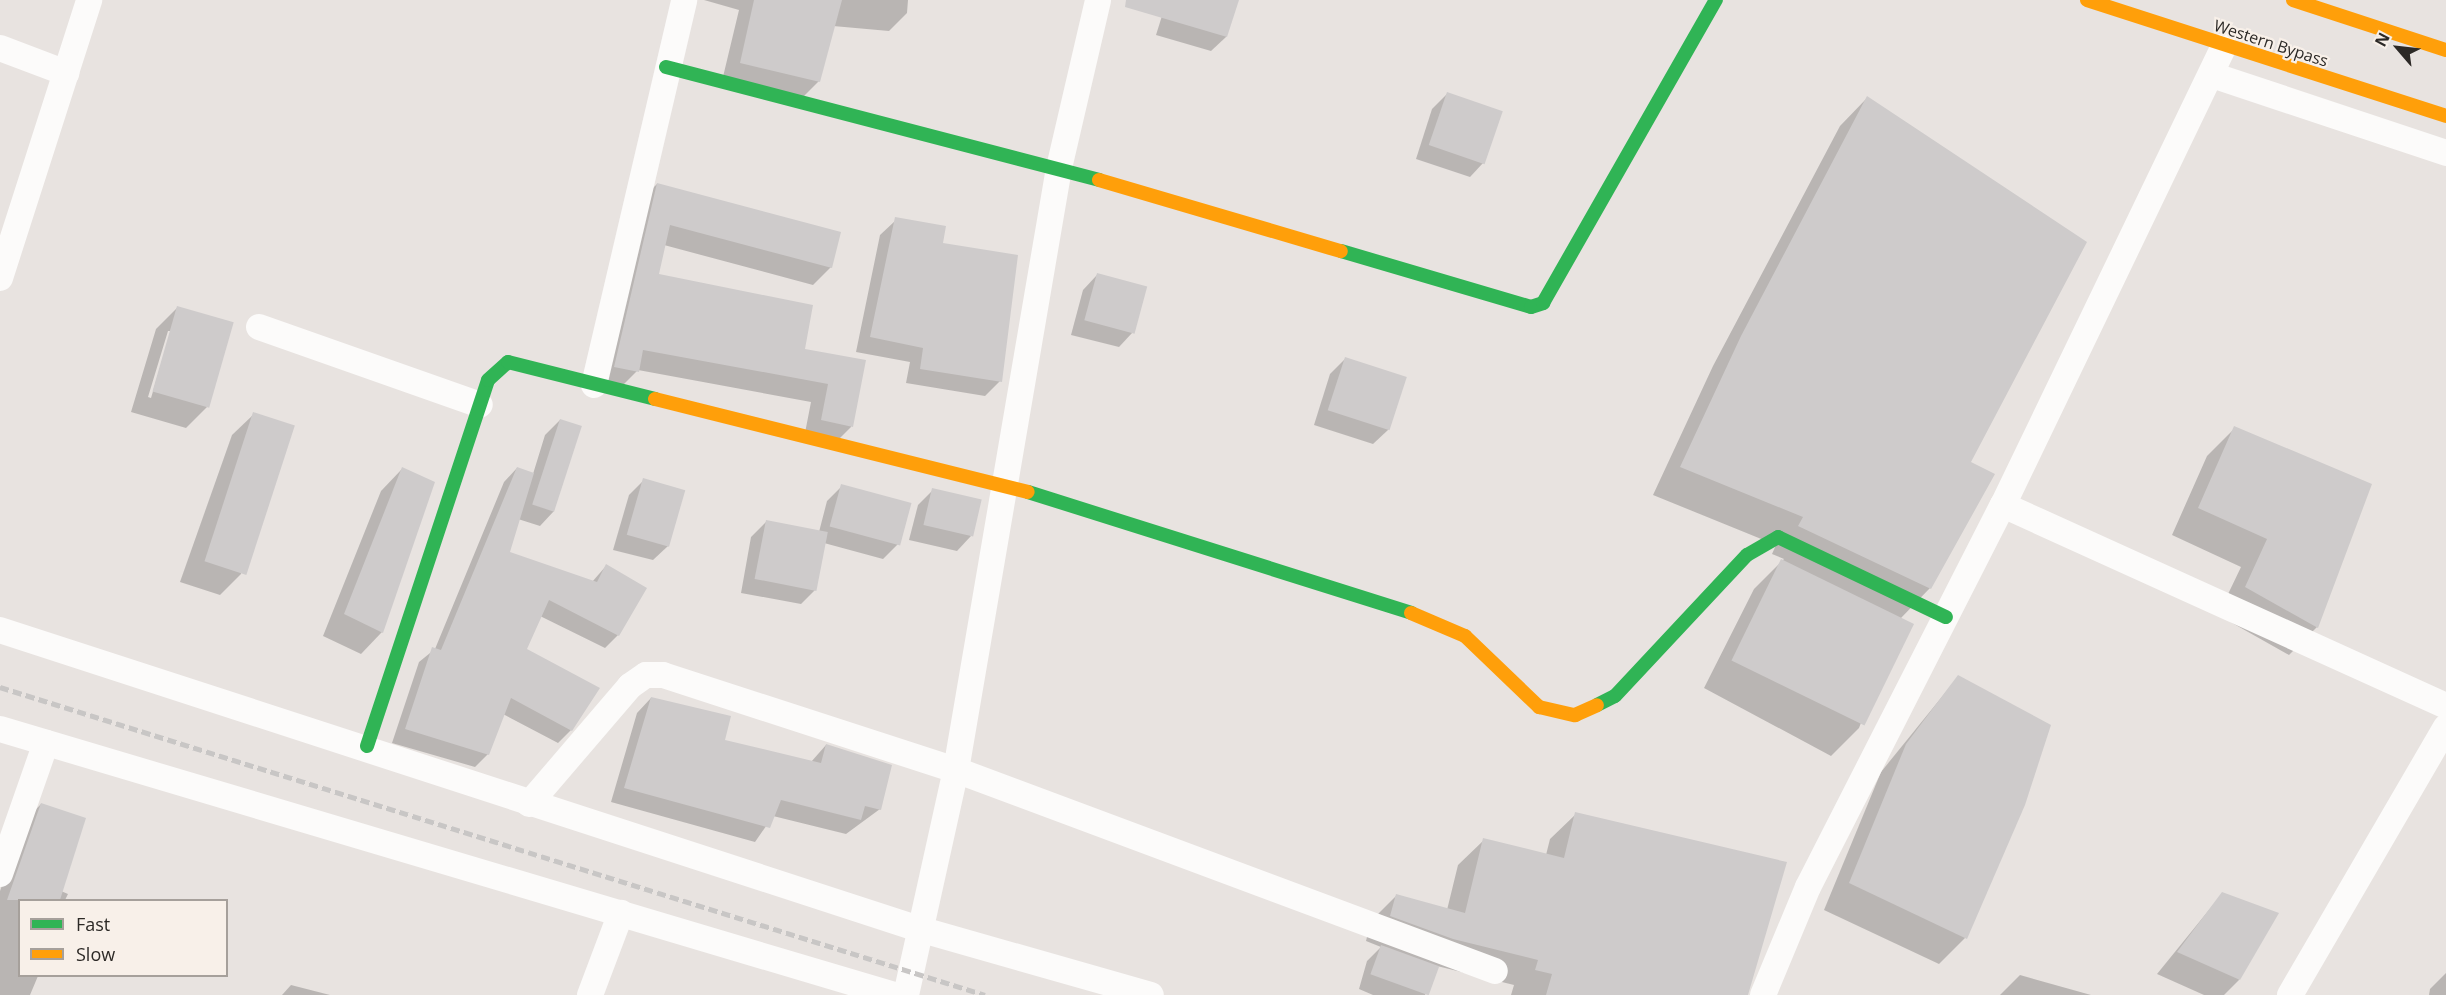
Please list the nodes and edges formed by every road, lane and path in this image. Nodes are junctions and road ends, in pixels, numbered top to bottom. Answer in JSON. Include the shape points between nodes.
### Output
{"nodes":[{"id":1,"x":89,"y":0,"type":"edge"},
{"id":2,"x":684,"y":0,"type":"edge"},
{"id":3,"x":1098,"y":0,"type":"edge"},
{"id":4,"x":1716,"y":0,"type":"edge"},
{"id":5,"x":2086,"y":0,"type":"edge"},
{"id":6,"x":2293,"y":0,"type":"edge"},
{"id":7,"x":2224,"y":46,"type":"junction"},
{"id":8,"x":0,"y":48,"type":"edge"},
{"id":9,"x":2446,"y":51,"type":"edge"},
{"id":10,"x":666,"y":67,"type":"junction"},
{"id":11,"x":66,"y":73,"type":"junction"},
{"id":12,"x":2212,"y":75,"type":"junction"},
{"id":13,"x":2446,"y":116,"type":"edge"},
{"id":14,"x":2446,"y":153,"type":"edge"},
{"id":15,"x":1059,"y":168,"type":"junction"},
{"id":16,"x":0,"y":278,"type":"edge"},
{"id":17,"x":260,"y":327,"type":"dead end"},
{"id":18,"x":594,"y":385,"type":"junction"},
{"id":19,"x":480,"y":405,"type":"junction"},
{"id":20,"x":1008,"y":486,"type":"junction"},
{"id":21,"x":2003,"y":505,"type":"junction"},
{"id":22,"x":1946,"y":617,"type":"junction"},
{"id":23,"x":0,"y":630,"type":"edge"},
{"id":24,"x":2446,"y":706,"type":"edge"},
{"id":25,"x":2446,"y":727,"type":"edge"},
{"id":26,"x":0,"y":729,"type":"edge"},
{"id":27,"x":46,"y":742,"type":"junction"},
{"id":28,"x":367,"y":746,"type":"junction"},
{"id":29,"x":956,"y":770,"type":"junction"},
{"id":30,"x":529,"y":804,"type":"junction"},
{"id":31,"x":0,"y":874,"type":"edge"},
{"id":32,"x":621,"y":913,"type":"junction"},
{"id":33,"x":919,"y":929,"type":"junction"},
{"id":34,"x":1495,"y":971,"type":"dead end"},
{"id":35,"x":590,"y":995,"type":"edge"},
{"id":36,"x":894,"y":995,"type":"edge"},
{"id":37,"x":906,"y":995,"type":"edge"},
{"id":38,"x":1151,"y":995,"type":"edge"},
{"id":39,"x":1763,"y":995,"type":"edge"},
{"id":40,"x":2290,"y":995,"type":"edge"}],
"edges":[{"from":1,"to":11,"type":"street"},
{"from":2,"to":10,"type":"street"},
{"from":3,"to":15,"type":"street"},
{"from":4,"to":15,"type":"street","via":[[1543,303],[1531,307]]},
{"from":5,"to":7,"type":"street","name":"Western Bypass"},
{"from":6,"to":9,"type":"street"},
{"from":7,"to":12,"type":"street"},
{"from":7,"to":13,"type":"street","name":"Western Bypass"},
{"from":8,"to":11,"type":"street"},
{"from":10,"to":15,"type":"street"},
{"from":10,"to":18,"type":"street"},
{"from":11,"to":16,"type":"street"},
{"from":12,"to":14,"type":"street"},
{"from":12,"to":21,"type":"street"},
{"from":15,"to":20,"type":"street"},
{"from":17,"to":19,"type":"street"},
{"from":18,"to":19,"type":"street","via":[[508,362],[488,380]]},
{"from":18,"to":20,"type":"street"},
{"from":19,"to":28,"type":"street"},
{"from":20,"to":22,"type":"street","via":[[1441,622],[1465,636],[1539,707],[1575,715],[1615,696],[1747,555],[1778,537]]},
{"from":20,"to":29,"type":"street"},
{"from":21,"to":22,"type":"street"},
{"from":21,"to":24,"type":"street"},
{"from":22,"to":39,"type":"street","via":[[1808,887]]},
{"from":23,"to":28,"type":"street"},
{"from":25,"to":40,"type":"street"},
{"from":26,"to":27,"type":"street"},
{"from":27,"to":31,"type":"street"},
{"from":27,"to":32,"type":"street"},
{"from":28,"to":30,"type":"street"},
{"from":29,"to":30,"type":"street","via":[[663,675],[646,675]]},
{"from":29,"to":33,"type":"street"},
{"from":29,"to":34,"type":"street"},
{"from":30,"to":33,"type":"street"},
{"from":32,"to":35,"type":"street"},
{"from":32,"to":36,"type":"street"},
{"from":33,"to":37,"type":"street"},
{"from":33,"to":38,"type":"street"}]}
